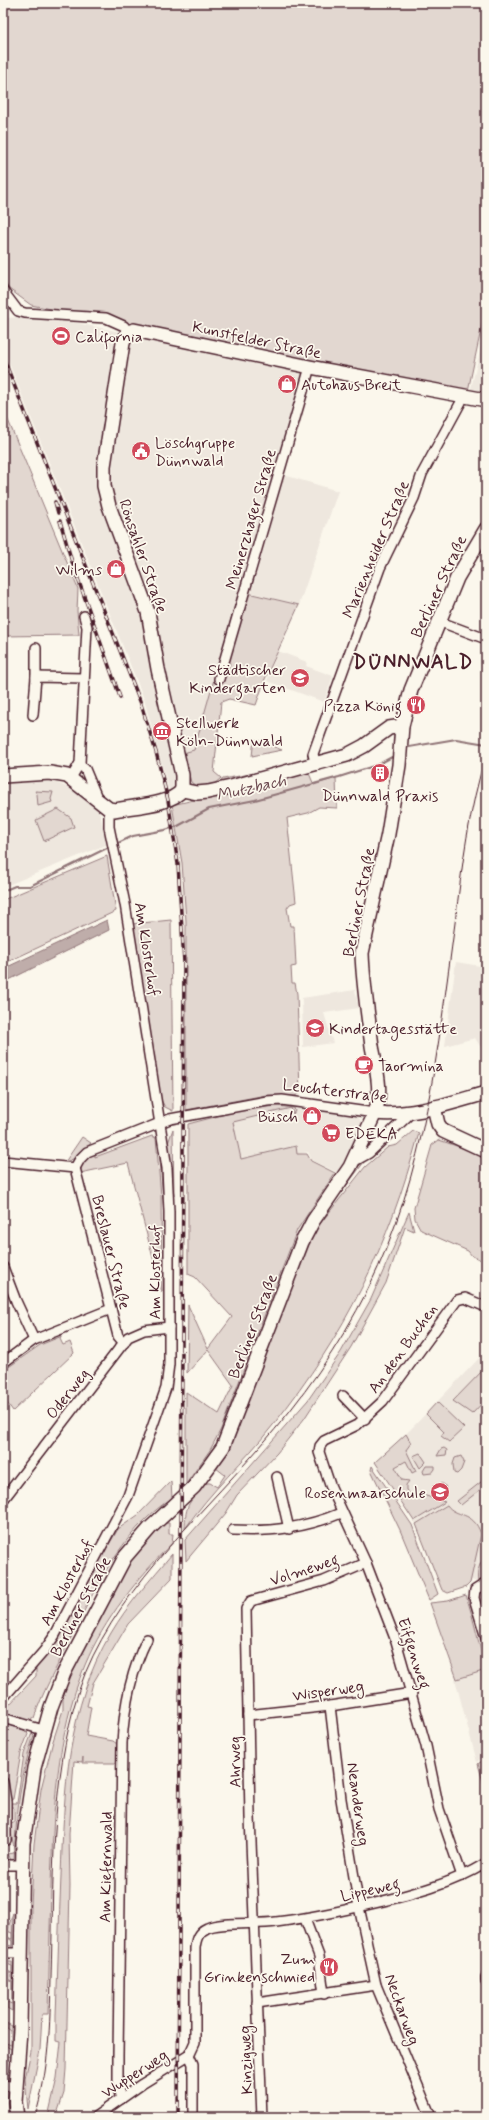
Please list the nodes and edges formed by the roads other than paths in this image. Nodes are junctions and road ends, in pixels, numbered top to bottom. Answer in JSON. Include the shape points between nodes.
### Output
{"nodes":[{"id":1,"x":3,"y":291,"type":"edge"},
{"id":2,"x":128,"y":332,"type":"junction"},
{"id":3,"x":310,"y":367,"type":"junction"},
{"id":4,"x":462,"y":396,"type":"junction"},
{"id":5,"x":486,"y":400,"type":"edge"},
{"id":6,"x":486,"y":529,"type":"edge"},
{"id":7,"x":84,"y":616,"type":"dead end"},
{"id":8,"x":438,"y":621,"type":"junction"},
{"id":9,"x":486,"y":639,"type":"edge"},
{"id":10,"x":36,"y":648,"type":"dead end"},
{"id":11,"x":36,"y":677,"type":"junction"},
{"id":12,"x":83,"y":678,"type":"junction"},
{"id":13,"x":219,"y":679,"type":"dead end"},
{"id":14,"x":33,"y":715,"type":"dead end"},
{"id":15,"x":402,"y":726,"type":"junction"},
{"id":16,"x":79,"y":765,"type":"junction"},
{"id":17,"x":316,"y":765,"type":"junction"},
{"id":18,"x":3,"y":776,"type":"edge"},
{"id":19,"x":71,"y":778,"type":"junction"},
{"id":20,"x":182,"y":790,"type":"junction"},
{"id":21,"x":104,"y":805,"type":"junction"},
{"id":22,"x":486,"y":1093,"type":"edge"},
{"id":23,"x":434,"y":1107,"type":"junction"},
{"id":24,"x":412,"y":1112,"type":"junction"},
{"id":25,"x":375,"y":1113,"type":"junction"},
{"id":26,"x":161,"y":1124,"type":"junction"},
{"id":27,"x":486,"y":1151,"type":"edge"},
{"id":28,"x":3,"y":1161,"type":"edge"},
{"id":29,"x":353,"y":1162,"type":"junction"},
{"id":30,"x":75,"y":1168,"type":"junction"},
{"id":31,"x":3,"y":1267,"type":"edge"},
{"id":32,"x":486,"y":1307,"type":"edge"},
{"id":33,"x":111,"y":1309,"type":"junction"},
{"id":34,"x":169,"y":1327,"type":"junction"},
{"id":35,"x":34,"y":1340,"type":"junction"},
{"id":36,"x":124,"y":1343,"type":"junction"},
{"id":37,"x":3,"y":1363,"type":"edge"},
{"id":38,"x":343,"y":1396,"type":"dead end"},
{"id":39,"x":365,"y":1419,"type":"junction"},
{"id":40,"x":320,"y":1446,"type":"joint"},
{"id":41,"x":277,"y":1477,"type":"dead end"},
{"id":42,"x":3,"y":1500,"type":"edge"},
{"id":43,"x":341,"y":1513,"type":"junction"},
{"id":44,"x":289,"y":1529,"type":"junction"},
{"id":45,"x":233,"y":1530,"type":"dead end"},
{"id":46,"x":366,"y":1564,"type":"junction"},
{"id":47,"x":486,"y":1583,"type":"edge"},
{"id":48,"x":251,"y":1601,"type":"joint"},
{"id":49,"x":486,"y":1638,"type":"edge"},
{"id":50,"x":147,"y":1639,"type":"dead end"},
{"id":51,"x":412,"y":1693,"type":"junction"},
{"id":52,"x":3,"y":1698,"type":"edge"},
{"id":53,"x":330,"y":1706,"type":"junction"},
{"id":54,"x":248,"y":1715,"type":"junction"},
{"id":55,"x":3,"y":1718,"type":"edge"},
{"id":56,"x":44,"y":1730,"type":"junction"},
{"id":57,"x":3,"y":1782,"type":"edge"},
{"id":58,"x":6,"y":1840,"type":"dead end"},
{"id":59,"x":486,"y":1863,"type":"edge"},
{"id":60,"x":3,"y":1865,"type":"edge"},
{"id":61,"x":22,"y":1865,"type":"junction"},
{"id":62,"x":462,"y":1876,"type":"junction"},
{"id":63,"x":359,"y":1907,"type":"junction"},
{"id":64,"x":305,"y":1919,"type":"junction"},
{"id":65,"x":254,"y":1924,"type":"junction"},
{"id":66,"x":3,"y":1953,"type":"edge"},
{"id":67,"x":21,"y":1953,"type":"junction"},
{"id":68,"x":486,"y":1977,"type":"edge"},
{"id":69,"x":486,"y":1981,"type":"edge"},
{"id":70,"x":376,"y":1985,"type":"junction"},
{"id":71,"x":324,"y":1994,"type":"junction"},
{"id":72,"x":257,"y":2003,"type":"junction"},
{"id":73,"x":189,"y":2055,"type":"junction"},
{"id":74,"x":3,"y":2085,"type":"edge"},
{"id":75,"x":16,"y":2087,"type":"junction"},
{"id":76,"x":120,"y":2099,"type":"junction"},
{"id":77,"x":104,"y":2114,"type":"edge"},
{"id":78,"x":17,"y":2117,"type":"edge"},
{"id":79,"x":95,"y":2117,"type":"edge"},
{"id":80,"x":193,"y":2117,"type":"edge"},
{"id":81,"x":262,"y":2117,"type":"edge"},
{"id":82,"x":431,"y":2117,"type":"edge"}],
"edges":[{"from":1,"to":2,"type":"street","via":[[18,311],[106,318],[124,326]]},
{"from":2,"to":3,"type":"main road","name":"Kunstfelder Straße","via":[[134,330]]},
{"from":2,"to":20,"type":"main road","name":"Rönsahler Straße","via":[[123,343],[105,459],[104,486],[148,612],[182,775]]},
{"from":3,"to":4,"type":"main road","name":"Kunstfelder Straße"},
{"from":3,"to":13,"type":"street","name":"Meinerzhager Straße"},
{"from":4,"to":5,"type":"main road","name":"Kunstfelder Straße"},
{"from":4,"to":17,"type":"street","name":"Marienheider Straße","via":[[449,426],[422,474],[414,498],[370,593],[313,754]]},
{"from":6,"to":8,"type":"main road","name":"Berliner Straße","via":[[462,567]]},
{"from":7,"to":12,"type":"street","via":[[86,627]]},
{"from":8,"to":9,"type":"street"},
{"from":8,"to":15,"type":"main road","name":"Berliner Straße","via":[[411,690]]},
{"from":10,"to":11,"type":"street"},
{"from":11,"to":12,"type":"street"},
{"from":11,"to":14,"type":"street"},
{"from":12,"to":16,"type":"street"},
{"from":15,"to":17,"type":"main road","via":[[389,728],[348,755]]},
{"from":15,"to":25,"type":"main road","name":"Berliner Straße","via":[[391,820],[362,953],[378,1082],[378,1105]]},
{"from":16,"to":19,"type":"street"},
{"from":16,"to":21,"type":"street","name":"Am Klosterhof","via":[[85,769]]},
{"from":17,"to":20,"type":"main road","via":[[208,792]]},
{"from":18,"to":19,"type":"main road","via":[[50,773]]},
{"from":19,"to":21,"type":"main road"},
{"from":20,"to":21,"type":"main road","via":[[178,796],[168,800],[115,810]]},
{"from":21,"to":26,"type":"street","name":"Am Klosterhof","via":[[125,904],[156,1107]]},
{"from":22,"to":23,"type":"main road","name":"Leuchterstraße"},
{"from":23,"to":24,"type":"main road","name":"Leuchterstraße"},
{"from":23,"to":27,"type":"main road","via":[[438,1124],[443,1131]]},
{"from":24,"to":25,"type":"main road","name":"Leuchterstraße"},
{"from":24,"to":29,"type":"street","name":"Leuchterstraße","via":[[369,1153]]},
{"from":25,"to":26,"type":"street","name":"Leuchterstraße","via":[[282,1100],[252,1103]]},
{"from":25,"to":29,"type":"main road","name":"Berliner Straße"},
{"from":26,"to":30,"type":"street","name":"Leuchterstraße","via":[[87,1152]]},
{"from":26,"to":34,"type":"street","name":"Am Klosterhof","via":[[169,1196]]},
{"from":28,"to":30,"type":"street"},
{"from":29,"to":56,"type":"main road","name":"Berliner Straße","via":[[313,1221],[302,1242],[223,1446],[194,1487],[137,1540],[121,1563],[64,1673]]},
{"from":30,"to":33,"type":"street","name":"Breslauer Straße"},
{"from":31,"to":35,"type":"street"},
{"from":32,"to":39,"type":"street","name":"An den Buchen","via":[[465,1298],[457,1300],[400,1381]]},
{"from":33,"to":35,"type":"street"},
{"from":33,"to":36,"type":"street","name":"Breslauer Straße","via":[[118,1336]]},
{"from":34,"to":36,"type":"street","name":"Oderweg","via":[[144,1330],[134,1334]]},
{"from":34,"to":52,"type":"street","name":"Am Klosterhof","via":[[166,1388],[128,1496],[55,1635]]},
{"from":35,"to":37,"type":"street"},
{"from":36,"to":42,"type":"street","name":"Oderweg"},
{"from":38,"to":39,"type":"street"},
{"from":39,"to":40,"type":"street","name":"An den Buchen","via":[[324,1441]]},
{"from":40,"to":43,"type":"street","name":"Eifgenweg","via":[[322,1463]]},
{"from":41,"to":44,"type":"street"},
{"from":43,"to":44,"type":"street","via":[[323,1521]]},
{"from":43,"to":46,"type":"street","name":"Eifgenweg"},
{"from":44,"to":45,"type":"street"},
{"from":46,"to":48,"type":"street","name":"Volmeweg","via":[[324,1581]]},
{"from":46,"to":51,"type":"street","name":"Eifgenweg","via":[[388,1616]]},
{"from":47,"to":49,"type":"street","via":[[475,1590],[474,1598]]},
{"from":48,"to":54,"type":"street","name":"Ahrweg","via":[[246,1609]]},
{"from":50,"to":76,"type":"street","name":"Am Kiefernwald","via":[[130,1685],[122,1736],[118,2056]]},
{"from":51,"to":53,"type":"street","name":"Wisperweg"},
{"from":51,"to":62,"type":"street","name":"Eifgenweg","via":[[439,1809]]},
{"from":53,"to":54,"type":"street","name":"Wisperweg"},
{"from":53,"to":63,"type":"street","name":"Neanderweg","via":[[341,1799]]},
{"from":54,"to":65,"type":"street","name":"Ahrweg"},
{"from":55,"to":56,"type":"street"},
{"from":56,"to":61,"type":"main road","name":"Berliner Straße","via":[[31,1786]]},
{"from":57,"to":58,"type":"street"},
{"from":59,"to":62,"type":"street","name":"Lippeweg"},
{"from":60,"to":61,"type":"street"},
{"from":61,"to":67,"type":"main road","name":"Berliner Straße"},
{"from":62,"to":63,"type":"street","name":"Lippeweg","via":[[421,1892]]},
{"from":63,"to":64,"type":"street","name":"Lippeweg"},
{"from":63,"to":70,"type":"street","name":"Neckarweg"},
{"from":64,"to":65,"type":"street","name":"Lippeweg"},
{"from":64,"to":71,"type":"street","via":[[319,1956]]},
{"from":65,"to":72,"type":"street","name":"Ahrweg"},
{"from":65,"to":73,"type":"street","name":"Lippeweg","via":[[214,1925],[207,1927],[198,1936],[195,1948],[195,2042]]},
{"from":66,"to":67,"type":"street"},
{"from":67,"to":75,"type":"main road","name":"Berliner Straße","via":[[20,2052]]},
{"from":68,"to":69,"type":"street"},
{"from":70,"to":71,"type":"street"},
{"from":70,"to":82,"type":"street","name":"Neckarweg"},
{"from":71,"to":72,"type":"street"},
{"from":72,"to":81,"type":"street","name":"Kinzigweg"},
{"from":73,"to":76,"type":"street","name":"Wupperweg"},
{"from":73,"to":80,"type":"street","via":[[193,2064]]},
{"from":74,"to":75,"type":"street"},
{"from":75,"to":78,"type":"main road","name":"Berliner Straße"},
{"from":76,"to":77,"type":"street","name":"Wupperweg"},
{"from":77,"to":79,"type":"street","name":"Wupperweg"}]}
